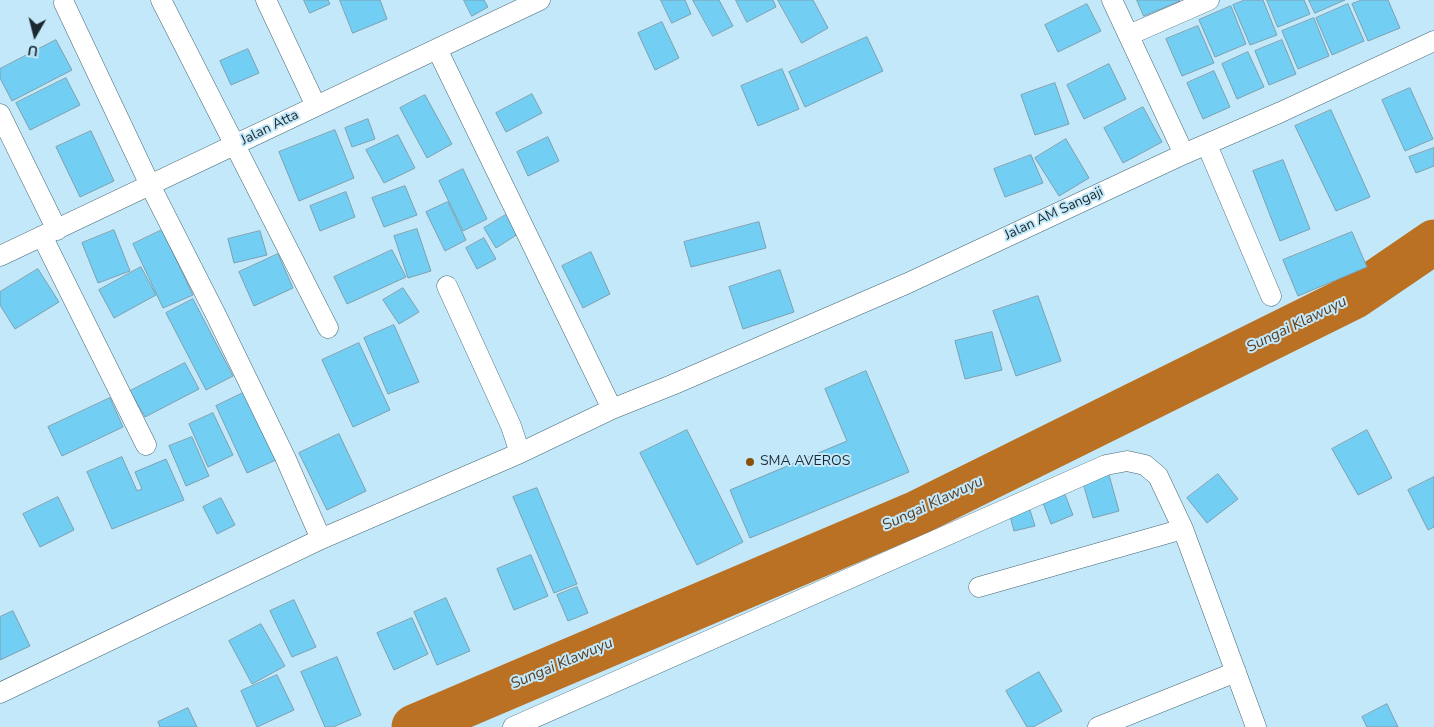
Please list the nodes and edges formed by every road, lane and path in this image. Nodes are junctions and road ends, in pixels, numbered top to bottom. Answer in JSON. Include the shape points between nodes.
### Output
{"nodes":[{"id":1,"x":161,"y":0,"type":"edge"},
{"id":2,"x":266,"y":0,"type":"edge"},
{"id":3,"x":540,"y":0,"type":"edge"},
{"id":4,"x":1112,"y":0,"type":"edge"},
{"id":5,"x":1209,"y":0,"type":"edge"},
{"id":6,"x":64,"y":3,"type":"dead end"},
{"id":7,"x":1129,"y":35,"type":"junction"},
{"id":8,"x":1434,"y":41,"type":"edge"},
{"id":9,"x":437,"y":49,"type":"junction"},
{"id":10,"x":316,"y":106,"type":"junction"},
{"id":11,"x":0,"y":114,"type":"edge"},
{"id":12,"x":236,"y":145,"type":"junction"},
{"id":13,"x":1207,"y":145,"type":"junction"},
{"id":14,"x":1184,"y":154,"type":"junction"},
{"id":15,"x":150,"y":185,"type":"junction"},
{"id":16,"x":50,"y":233,"type":"junction"},
{"id":17,"x":0,"y":256,"type":"edge"},
{"id":18,"x":447,"y":286,"type":"dead end"},
{"id":19,"x":1271,"y":296,"type":"dead end"},
{"id":20,"x":328,"y":328,"type":"dead end"},
{"id":21,"x":612,"y":409,"type":"junction"},
{"id":22,"x":146,"y":444,"type":"dead end"},
{"id":23,"x":520,"y":453,"type":"junction"},
{"id":24,"x":1183,"y":529,"type":"junction"},
{"id":25,"x":321,"y":539,"type":"junction"},
{"id":26,"x":979,"y":587,"type":"dead end"},
{"id":27,"x":1236,"y":672,"type":"junction"},
{"id":28,"x":0,"y":693,"type":"edge"},
{"id":29,"x":513,"y":727,"type":"edge"},
{"id":30,"x":1098,"y":727,"type":"edge"},
{"id":31,"x":1256,"y":727,"type":"edge"}],
"edges":[{"from":1,"to":12,"type":"street"},
{"from":2,"to":10,"type":"street"},
{"from":3,"to":9,"type":"street","name":"Jalan Atta"},
{"from":4,"to":7,"type":"street"},
{"from":5,"to":7,"type":"street"},
{"from":6,"to":15,"type":"street"},
{"from":7,"to":14,"type":"street"},
{"from":8,"to":13,"type":"street","name":"Jalan AM Sangaji"},
{"from":9,"to":10,"type":"street","name":"Jalan Atta"},
{"from":9,"to":21,"type":"street"},
{"from":10,"to":12,"type":"street","name":"Jalan Atta"},
{"from":11,"to":16,"type":"street"},
{"from":12,"to":15,"type":"street","name":"Jalan Atta"},
{"from":12,"to":20,"type":"street"},
{"from":13,"to":14,"type":"street","name":"Jalan AM Sangaji"},
{"from":13,"to":19,"type":"street"},
{"from":14,"to":21,"type":"street","name":"Jalan AM Sangaji","via":[[908,283]]},
{"from":15,"to":16,"type":"street","name":"Jalan Atta"},
{"from":15,"to":25,"type":"street","via":[[216,315]]},
{"from":16,"to":17,"type":"street","name":"Jalan Atta"},
{"from":16,"to":22,"type":"street"},
{"from":18,"to":23,"type":"street","via":[[511,426]]},
{"from":21,"to":23,"type":"street","name":"Jalan AM Sangaji"},
{"from":23,"to":25,"type":"street","name":"Jalan AM Sangaji"},
{"from":24,"to":26,"type":"street"},
{"from":24,"to":27,"type":"street"},
{"from":24,"to":29,"type":"street","via":[[1158,476],[1145,465],[1127,461],[1106,465]]},
{"from":25,"to":28,"type":"street","name":"Jalan AM Sangaji"},
{"from":27,"to":30,"type":"street"},
{"from":27,"to":31,"type":"street"}]}
